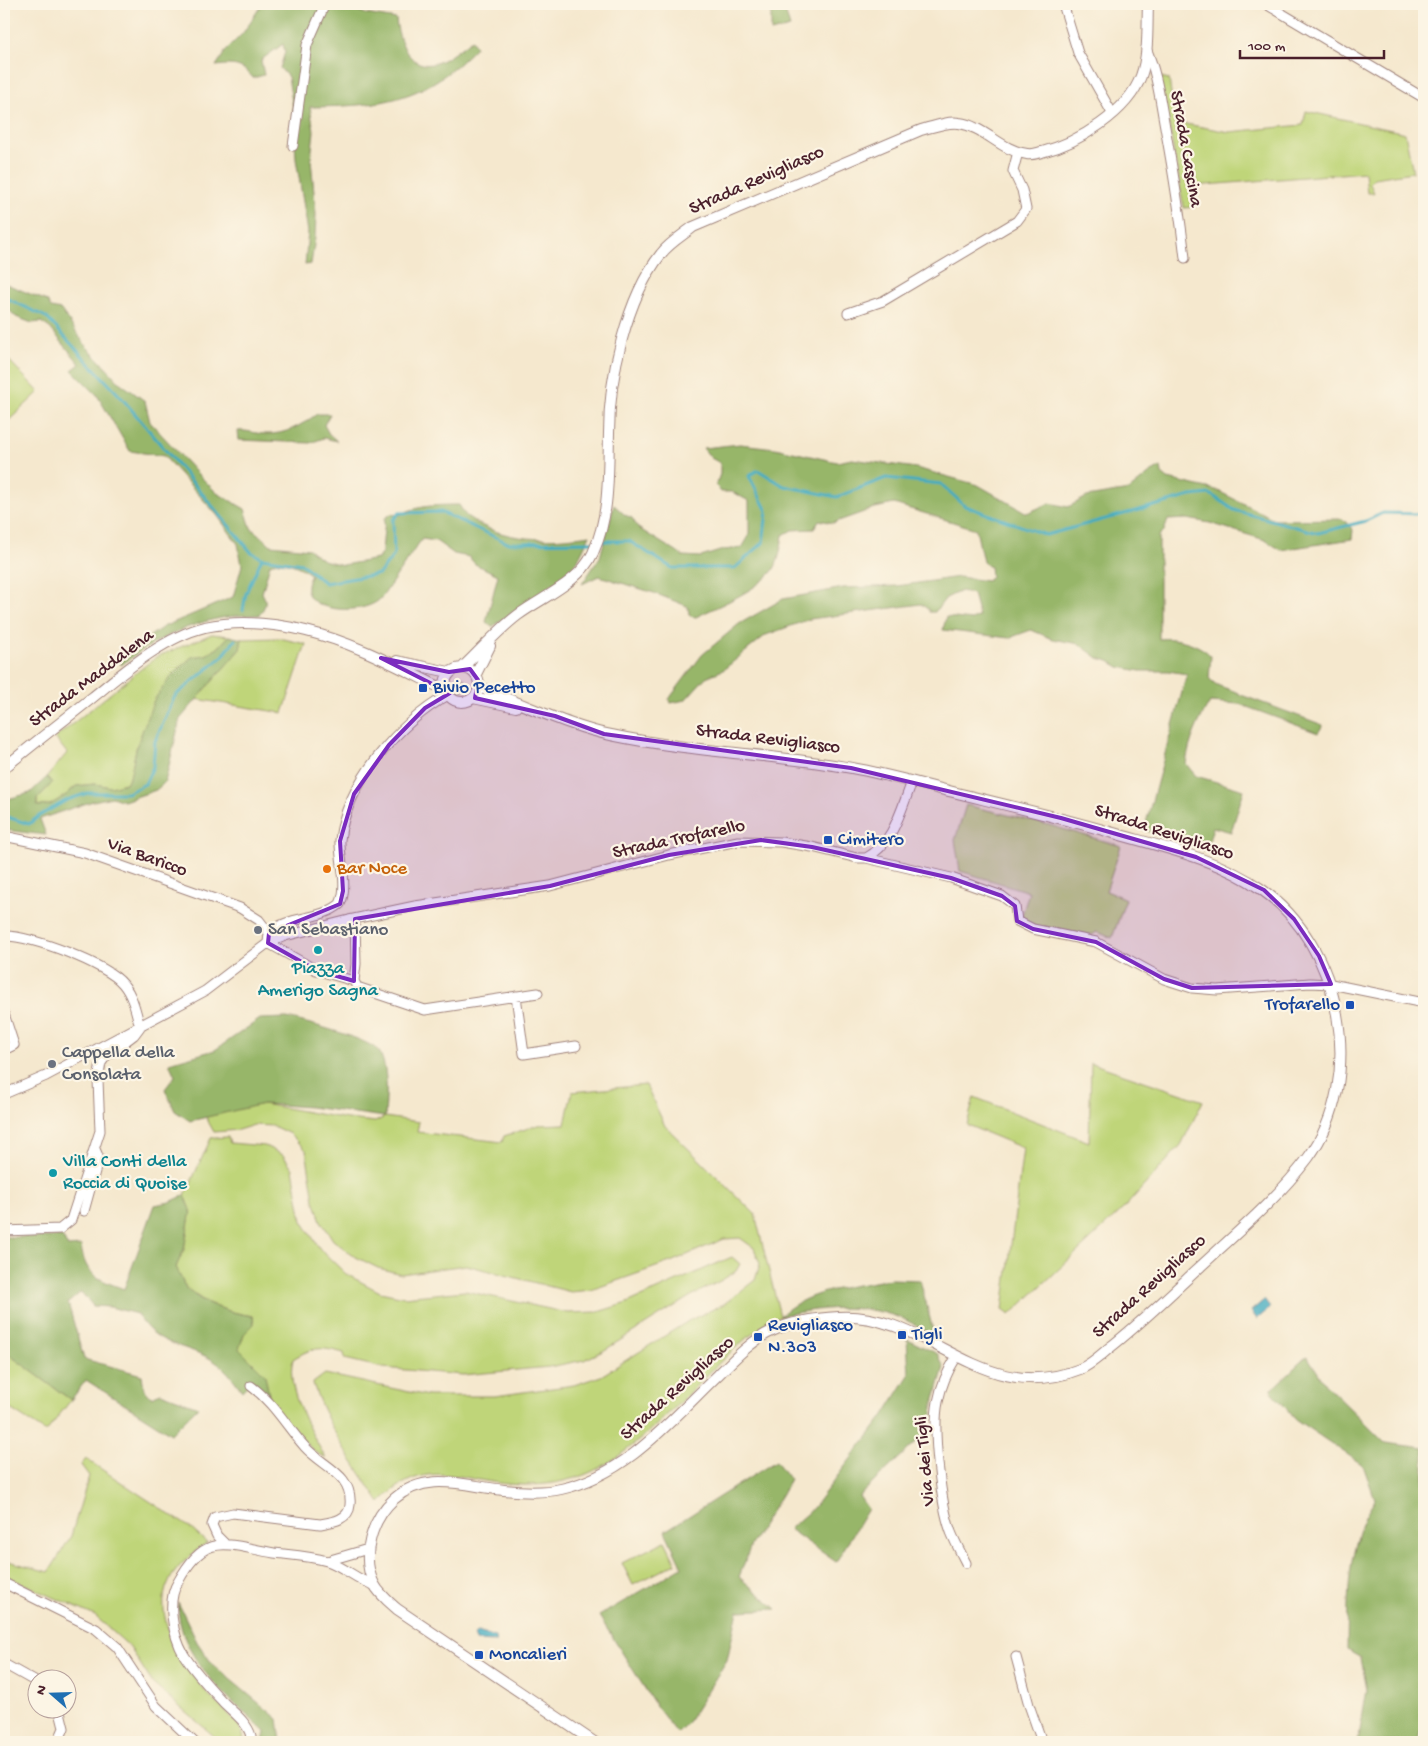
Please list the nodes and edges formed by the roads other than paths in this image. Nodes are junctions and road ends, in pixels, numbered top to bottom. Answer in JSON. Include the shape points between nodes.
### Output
{"nodes":[{"id":1,"x":324,"y":4,"type":"edge"},
{"id":2,"x":1062,"y":4,"type":"edge"},
{"id":3,"x":1148,"y":4,"type":"edge"},
{"id":4,"x":1266,"y":4,"type":"edge"},
{"id":5,"x":1146,"y":48,"type":"junction"},
{"id":6,"x":1424,"y":98,"type":"edge"},
{"id":7,"x":1112,"y":112,"type":"junction"},
{"id":8,"x":294,"y":146,"type":"dead end"},
{"id":9,"x":1018,"y":152,"type":"junction"},
{"id":10,"x":1185,"y":258,"type":"dead end"},
{"id":11,"x":848,"y":313,"type":"dead end"},
{"id":12,"x":494,"y":638,"type":"junction"},
{"id":13,"x":381,"y":658,"type":"junction"},
{"id":14,"x":463,"y":667,"type":"junction"},
{"id":15,"x":450,"y":672,"type":"junction"},
{"id":16,"x":476,"y":674,"type":"junction"},
{"id":17,"x":479,"y":686,"type":"junction"},
{"id":18,"x":447,"y":692,"type":"junction"},
{"id":19,"x":473,"y":698,"type":"junction"},
{"id":20,"x":554,"y":716,"type":"junction"},
{"id":21,"x":4,"y":768,"type":"edge"},
{"id":22,"x":912,"y":782,"type":"junction"},
{"id":23,"x":4,"y":836,"type":"edge"},
{"id":24,"x":866,"y":858,"type":"junction"},
{"id":25,"x":354,"y":919,"type":"junction"},
{"id":26,"x":269,"y":933,"type":"junction"},
{"id":27,"x":4,"y":936,"type":"edge"},
{"id":28,"x":268,"y":944,"type":"junction"},
{"id":29,"x":354,"y":981,"type":"junction"},
{"id":30,"x":1331,"y":984,"type":"junction"},
{"id":31,"x":538,"y":993,"type":"dead end"},
{"id":32,"x":516,"y":996,"type":"junction"},
{"id":33,"x":1424,"y":1003,"type":"edge"},
{"id":34,"x":4,"y":1014,"type":"edge"},
{"id":35,"x":140,"y":1027,"type":"junction"},
{"id":36,"x":576,"y":1046,"type":"dead end"},
{"id":37,"x":4,"y":1050,"type":"edge"},
{"id":38,"x":4,"y":1094,"type":"edge"},
{"id":39,"x":94,"y":1149,"type":"junction"},
{"id":40,"x":84,"y":1211,"type":"dead end"},
{"id":41,"x":4,"y":1231,"type":"edge"},
{"id":42,"x":957,"y":1356,"type":"junction"},
{"id":43,"x":251,"y":1386,"type":"dead end"},
{"id":44,"x":224,"y":1543,"type":"junction"},
{"id":45,"x":368,"y":1549,"type":"junction"},
{"id":46,"x":327,"y":1561,"type":"junction"},
{"id":47,"x":966,"y":1563,"type":"dead end"},
{"id":48,"x":4,"y":1583,"type":"edge"},
{"id":49,"x":374,"y":1585,"type":"junction"},
{"id":50,"x":1016,"y":1657,"type":"dead end"},
{"id":51,"x":4,"y":1664,"type":"edge"},
{"id":52,"x":28,"y":1677,"type":"edge"},
{"id":53,"x":62,"y":1718,"type":"edge"},
{"id":54,"x":58,"y":1742,"type":"edge"},
{"id":55,"x":194,"y":1742,"type":"edge"},
{"id":56,"x":248,"y":1742,"type":"edge"},
{"id":57,"x":594,"y":1742,"type":"edge"},
{"id":58,"x":1042,"y":1742,"type":"edge"}],
"edges":[{"from":1,"to":8,"type":"street","via":[[307,45]]},
{"from":2,"to":7,"type":"street","via":[[1078,53]]},
{"from":3,"to":5,"type":"street","name":"Strada Revigliasco"},
{"from":4,"to":6,"type":"street"},
{"from":5,"to":7,"type":"street","name":"Strada Revigliasco","via":[[1144,69],[1136,87],[1129,98]]},
{"from":5,"to":10,"type":"street","name":"Strada Cascina","via":[[1158,87]]},
{"from":7,"to":9,"type":"street","name":"Strada Revigliasco","via":[[1093,130],[1058,148],[1029,155]]},
{"from":9,"to":11,"type":"street","via":[[1013,171],[1026,209],[1016,221],[883,301]]},
{"from":9,"to":12,"type":"street","name":"Strada Revigliasco","via":[[958,122],[921,130],[693,227],[662,252],[643,282],[628,323],[612,386],[609,482],[602,526],[592,554],[578,574],[518,616]]},
{"from":12,"to":14,"type":"street","name":"Strada Revigliasco"},
{"from":12,"to":16,"type":"street","name":"Strada Revigliasco"},
{"from":13,"to":15,"type":"street","name":"Strada Maddalena"},
{"from":13,"to":18,"type":"street","name":"Strada Maddalena"},
{"from":13,"to":21,"type":"street","name":"Strada Maddalena","via":[[307,631],[272,624],[235,623],[203,628],[162,646],[132,666]]},
{"from":14,"to":15,"type":"street","name":"Strada Revigliasco"},
{"from":14,"to":16,"type":"street"},
{"from":15,"to":18,"type":"street","via":[[444,684]]},
{"from":16,"to":17,"type":"street"},
{"from":17,"to":19,"type":"street"},
{"from":17,"to":20,"type":"street","name":"Strada Revigliasco"},
{"from":18,"to":19,"type":"street","name":"Strada Revigliasco","via":[[459,702]]},
{"from":18,"to":26,"type":"street","via":[[424,708],[374,761],[354,794],[342,823],[343,892],[340,904]]},
{"from":19,"to":20,"type":"street","name":"Strada Revigliasco"},
{"from":20,"to":22,"type":"street","name":"Strada Revigliasco","via":[[604,734],[852,768]]},
{"from":22,"to":24,"type":"street","via":[[892,830]]},
{"from":22,"to":30,"type":"street","name":"Strada Revigliasco","via":[[1061,818],[1196,858],[1231,872],[1264,890],[1294,919],[1319,956]]},
{"from":23,"to":26,"type":"street","name":"Via Baricco","via":[[85,853],[240,908],[259,920]]},
{"from":24,"to":25,"type":"street","name":"Strada Trofarello","via":[[812,846],[738,841],[550,886],[415,906]]},
{"from":24,"to":30,"type":"street","name":"Strada Trofarello","via":[[952,878],[1002,896],[1015,906],[1017,921],[1033,929],[1096,942],[1164,979],[1192,988],[1217,990]]},
{"from":25,"to":28,"type":"street","via":[[297,932]]},
{"from":25,"to":29,"type":"street"},
{"from":26,"to":28,"type":"street"},
{"from":27,"to":35,"type":"street","via":[[43,943],[111,974],[130,993]]},
{"from":28,"to":29,"type":"street","via":[[316,970]]},
{"from":28,"to":35,"type":"street","via":[[205,992]]},
{"from":29,"to":32,"type":"street","via":[[357,987],[425,1010]]},
{"from":30,"to":33,"type":"street","name":"Strada Trofarello"},
{"from":30,"to":42,"type":"street","name":"Strada Revigliasco","via":[[1341,1039],[1337,1088],[1325,1127],[1311,1154],[1280,1190],[1135,1328],[1086,1367],[1050,1377],[1018,1378],[981,1369]]},
{"from":31,"to":32,"type":"street"},
{"from":32,"to":36,"type":"street","via":[[524,1054]]},
{"from":34,"to":37,"type":"street","via":[[14,1041],[14,1045]]},
{"from":35,"to":38,"type":"street"},
{"from":35,"to":39,"type":"street","via":[[101,1063],[98,1096],[101,1119]]},
{"from":39,"to":40,"type":"street","via":[[98,1156],[97,1164]]},
{"from":39,"to":41,"type":"street","via":[[76,1209],[68,1224],[60,1229]]},
{"from":42,"to":45,"type":"street","name":"Strada Revigliasco","via":[[878,1320],[844,1316],[769,1332],[734,1360],[644,1446],[610,1470],[558,1490],[499,1490],[440,1480],[409,1488],[387,1506],[378,1519]]},
{"from":42,"to":47,"type":"street","name":"Via dei Tigli","via":[[937,1403],[936,1425],[950,1531]]},
{"from":43,"to":44,"type":"street","via":[[271,1404],[309,1452],[347,1483],[350,1508],[334,1522],[320,1524],[233,1513],[215,1517],[212,1525]]},
{"from":44,"to":46,"type":"street"},
{"from":44,"to":56,"type":"street","via":[[193,1557],[176,1584],[172,1604],[174,1630],[184,1654],[221,1700],[249,1728],[252,1736]]},
{"from":45,"to":46,"type":"street"},
{"from":45,"to":49,"type":"street","name":"Strada Revigliasco"},
{"from":46,"to":49,"type":"street"},
{"from":48,"to":55,"type":"street","via":[[96,1629],[117,1647],[156,1706]]},
{"from":49,"to":57,"type":"street","via":[[397,1609]]},
{"from":50,"to":58,"type":"street"},
{"from":51,"to":52,"type":"street"},
{"from":53,"to":54,"type":"street","via":[[64,1728]]}]}
